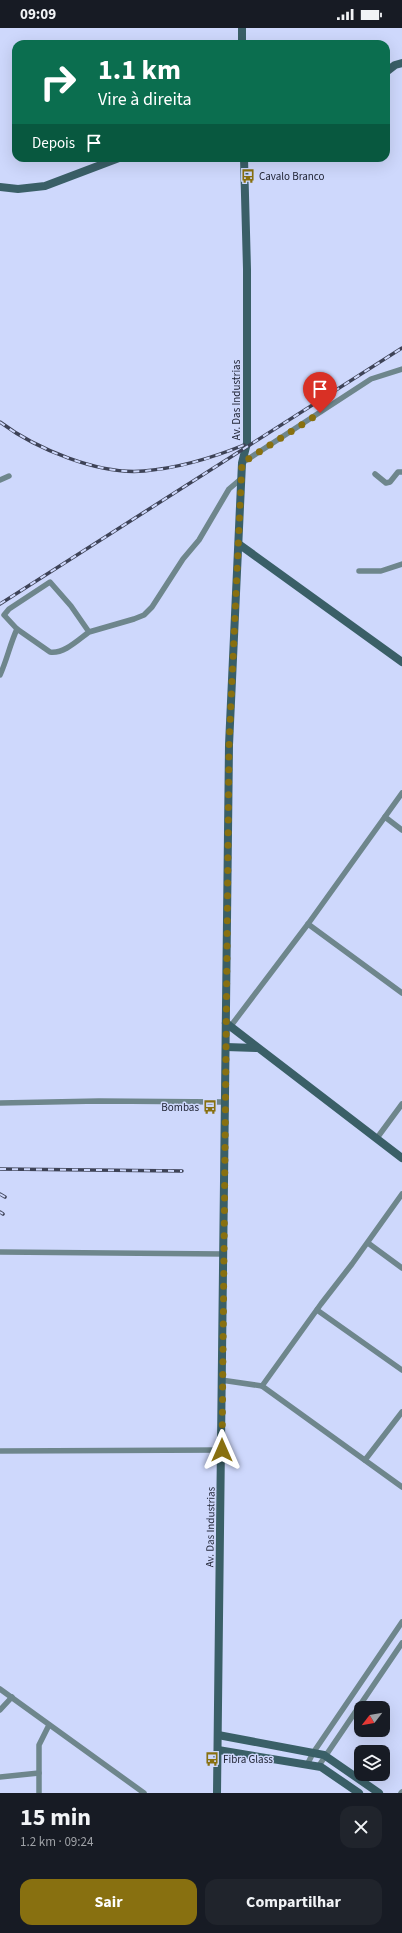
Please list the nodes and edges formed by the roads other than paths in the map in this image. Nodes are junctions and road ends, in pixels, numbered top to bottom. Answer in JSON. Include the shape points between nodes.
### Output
{"nodes":[{"id":1,"x":242,"y":28,"type":"edge"},
{"id":2,"x":242,"y":40,"type":"edge"},
{"id":3,"x":402,"y":63,"type":"edge"},
{"id":4,"x":390,"y":69,"type":"edge"},
{"id":5,"x":108,"y":162,"type":"edge"},
{"id":6,"x":244,"y":162,"type":"edge"},
{"id":7,"x":0,"y":187,"type":"edge"},
{"id":8,"x":402,"y":370,"type":"edge"},
{"id":9,"x":242,"y":463,"type":"junction"},
{"id":10,"x":402,"y":472,"type":"edge"},
{"id":11,"x":375,"y":474,"type":"dead end"},
{"id":12,"x":8,"y":476,"type":"dead end"},
{"id":13,"x":242,"y":478,"type":"junction"},
{"id":14,"x":0,"y":480,"type":"edge"},
{"id":15,"x":240,"y":545,"type":"junction"},
{"id":16,"x":402,"y":564,"type":"edge"},
{"id":17,"x":358,"y":570,"type":"dead end"},
{"id":18,"x":2,"y":617,"type":"edge"},
{"id":19,"x":18,"y":629,"type":"junction"},
{"id":20,"x":89,"y":632,"type":"junction"},
{"id":21,"x":402,"y":662,"type":"edge"},
{"id":22,"x":0,"y":675,"type":"edge"},
{"id":23,"x":402,"y":793,"type":"edge"},
{"id":24,"x":385,"y":817,"type":"junction"},
{"id":25,"x":402,"y":830,"type":"edge"},
{"id":26,"x":308,"y":924,"type":"junction"},
{"id":27,"x":402,"y":993,"type":"edge"},
{"id":28,"x":228,"y":1025,"type":"junction"},
{"id":29,"x":226,"y":1047,"type":"junction"},
{"id":30,"x":257,"y":1048,"type":"junction"},
{"id":31,"x":225,"y":1102,"type":"junction"},
{"id":32,"x":0,"y":1103,"type":"edge"},
{"id":33,"x":402,"y":1104,"type":"edge"},
{"id":34,"x":377,"y":1138,"type":"junction"},
{"id":35,"x":402,"y":1158,"type":"edge"},
{"id":36,"x":402,"y":1194,"type":"edge"},
{"id":37,"x":368,"y":1243,"type":"junction"},
{"id":38,"x":0,"y":1252,"type":"edge"},
{"id":39,"x":223,"y":1254,"type":"junction"},
{"id":40,"x":402,"y":1268,"type":"edge"},
{"id":41,"x":317,"y":1310,"type":"junction"},
{"id":42,"x":402,"y":1370,"type":"edge"},
{"id":43,"x":221,"y":1380,"type":"junction"},
{"id":44,"x":262,"y":1386,"type":"junction"},
{"id":45,"x":402,"y":1412,"type":"edge"},
{"id":46,"x":222,"y":1450,"type":"junction"},
{"id":47,"x":0,"y":1452,"type":"edge"},
{"id":48,"x":365,"y":1460,"type":"junction"},
{"id":49,"x":402,"y":1487,"type":"edge"},
{"id":50,"x":402,"y":1622,"type":"edge"},
{"id":51,"x":402,"y":1643,"type":"edge"},
{"id":52,"x":0,"y":1689,"type":"edge"},
{"id":53,"x":12,"y":1697,"type":"junction"},
{"id":54,"x":0,"y":1710,"type":"edge"},
{"id":55,"x":49,"y":1725,"type":"junction"},
{"id":56,"x":218,"y":1735,"type":"junction"},
{"id":57,"x":218,"y":1750,"type":"junction"},
{"id":58,"x":312,"y":1753,"type":"junction"},
{"id":59,"x":324,"y":1755,"type":"junction"},
{"id":60,"x":307,"y":1765,"type":"junction"},
{"id":61,"x":318,"y":1767,"type":"junction"},
{"id":62,"x":39,"y":1773,"type":"junction"},
{"id":63,"x":0,"y":1777,"type":"edge"},
{"id":64,"x":39,"y":1793,"type":"edge"},
{"id":65,"x":144,"y":1793,"type":"edge"},
{"id":66,"x":217,"y":1793,"type":"edge"},
{"id":67,"x":359,"y":1793,"type":"edge"},
{"id":68,"x":379,"y":1793,"type":"edge"}],
"edges":[{"from":1,"to":2,"type":"main road"},
{"from":3,"to":4,"type":"main road"},
{"from":5,"to":7,"type":"main road","via":[[45,186]]},
{"from":6,"to":9,"type":"main road","name":"Av. Das Industrias","via":[[247,445]]},
{"from":8,"to":9,"type":"street","via":[[371,379]]},
{"from":9,"to":13,"type":"main road","name":"Av. Das Industrias"},
{"from":10,"to":11,"type":"street","via":[[398,472],[386,483]]},
{"from":12,"to":14,"type":"street"},
{"from":13,"to":15,"type":"main road","name":"Av. Das Industrias"},
{"from":13,"to":20,"type":"street","via":[[229,489],[199,540],[183,559],[152,607],[134,619]]},
{"from":15,"to":21,"type":"main road"},
{"from":15,"to":28,"type":"main road","name":"Av. Das Industrias","via":[[229,746]]},
{"from":16,"to":17,"type":"street","via":[[381,571]]},
{"from":18,"to":19,"type":"street"},
{"from":18,"to":20,"type":"street","via":[[9,609],[50,582]]},
{"from":19,"to":20,"type":"street","via":[[55,653]]},
{"from":19,"to":22,"type":"street"},
{"from":23,"to":24,"type":"street"},
{"from":24,"to":25,"type":"street"},
{"from":24,"to":26,"type":"street"},
{"from":26,"to":27,"type":"street"},
{"from":26,"to":28,"type":"street"},
{"from":28,"to":29,"type":"main road","name":"Av. Das Industrias"},
{"from":28,"to":30,"type":"main road"},
{"from":29,"to":30,"type":"main road"},
{"from":29,"to":31,"type":"main road","name":"Av. Das Industrias"},
{"from":30,"to":34,"type":"main road"},
{"from":31,"to":32,"type":"street"},
{"from":31,"to":39,"type":"main road","name":"Av. Das Industrias"},
{"from":33,"to":34,"type":"street"},
{"from":34,"to":35,"type":"main road"},
{"from":36,"to":37,"type":"street"},
{"from":37,"to":40,"type":"street"},
{"from":37,"to":41,"type":"street"},
{"from":38,"to":39,"type":"street"},
{"from":39,"to":43,"type":"main road","name":"Av. Das Industrias"},
{"from":41,"to":42,"type":"street"},
{"from":41,"to":44,"type":"street"},
{"from":43,"to":44,"type":"street"},
{"from":43,"to":46,"type":"main road","name":"Av. Das Industrias"},
{"from":44,"to":48,"type":"street"},
{"from":45,"to":48,"type":"street"},
{"from":46,"to":47,"type":"street"},
{"from":46,"to":56,"type":"main road","name":"Av. Das Industrias"},
{"from":48,"to":49,"type":"street"},
{"from":50,"to":58,"type":"street"},
{"from":51,"to":59,"type":"street"},
{"from":52,"to":53,"type":"street"},
{"from":53,"to":54,"type":"street"},
{"from":53,"to":55,"type":"street"},
{"from":55,"to":62,"type":"street","via":[[39,1744]]},
{"from":55,"to":65,"type":"street"},
{"from":56,"to":57,"type":"main road","name":"Av. Das Industrias"},
{"from":56,"to":58,"type":"main road"},
{"from":57,"to":60,"type":"main road"},
{"from":57,"to":66,"type":"main road","name":"Av. Das Industrias"},
{"from":58,"to":59,"type":"main road"},
{"from":58,"to":60,"type":"street"},
{"from":59,"to":61,"type":"street"},
{"from":59,"to":68,"type":"main road"},
{"from":60,"to":61,"type":"main road"},
{"from":61,"to":67,"type":"main road"},
{"from":62,"to":63,"type":"street"},
{"from":62,"to":64,"type":"street"}]}
